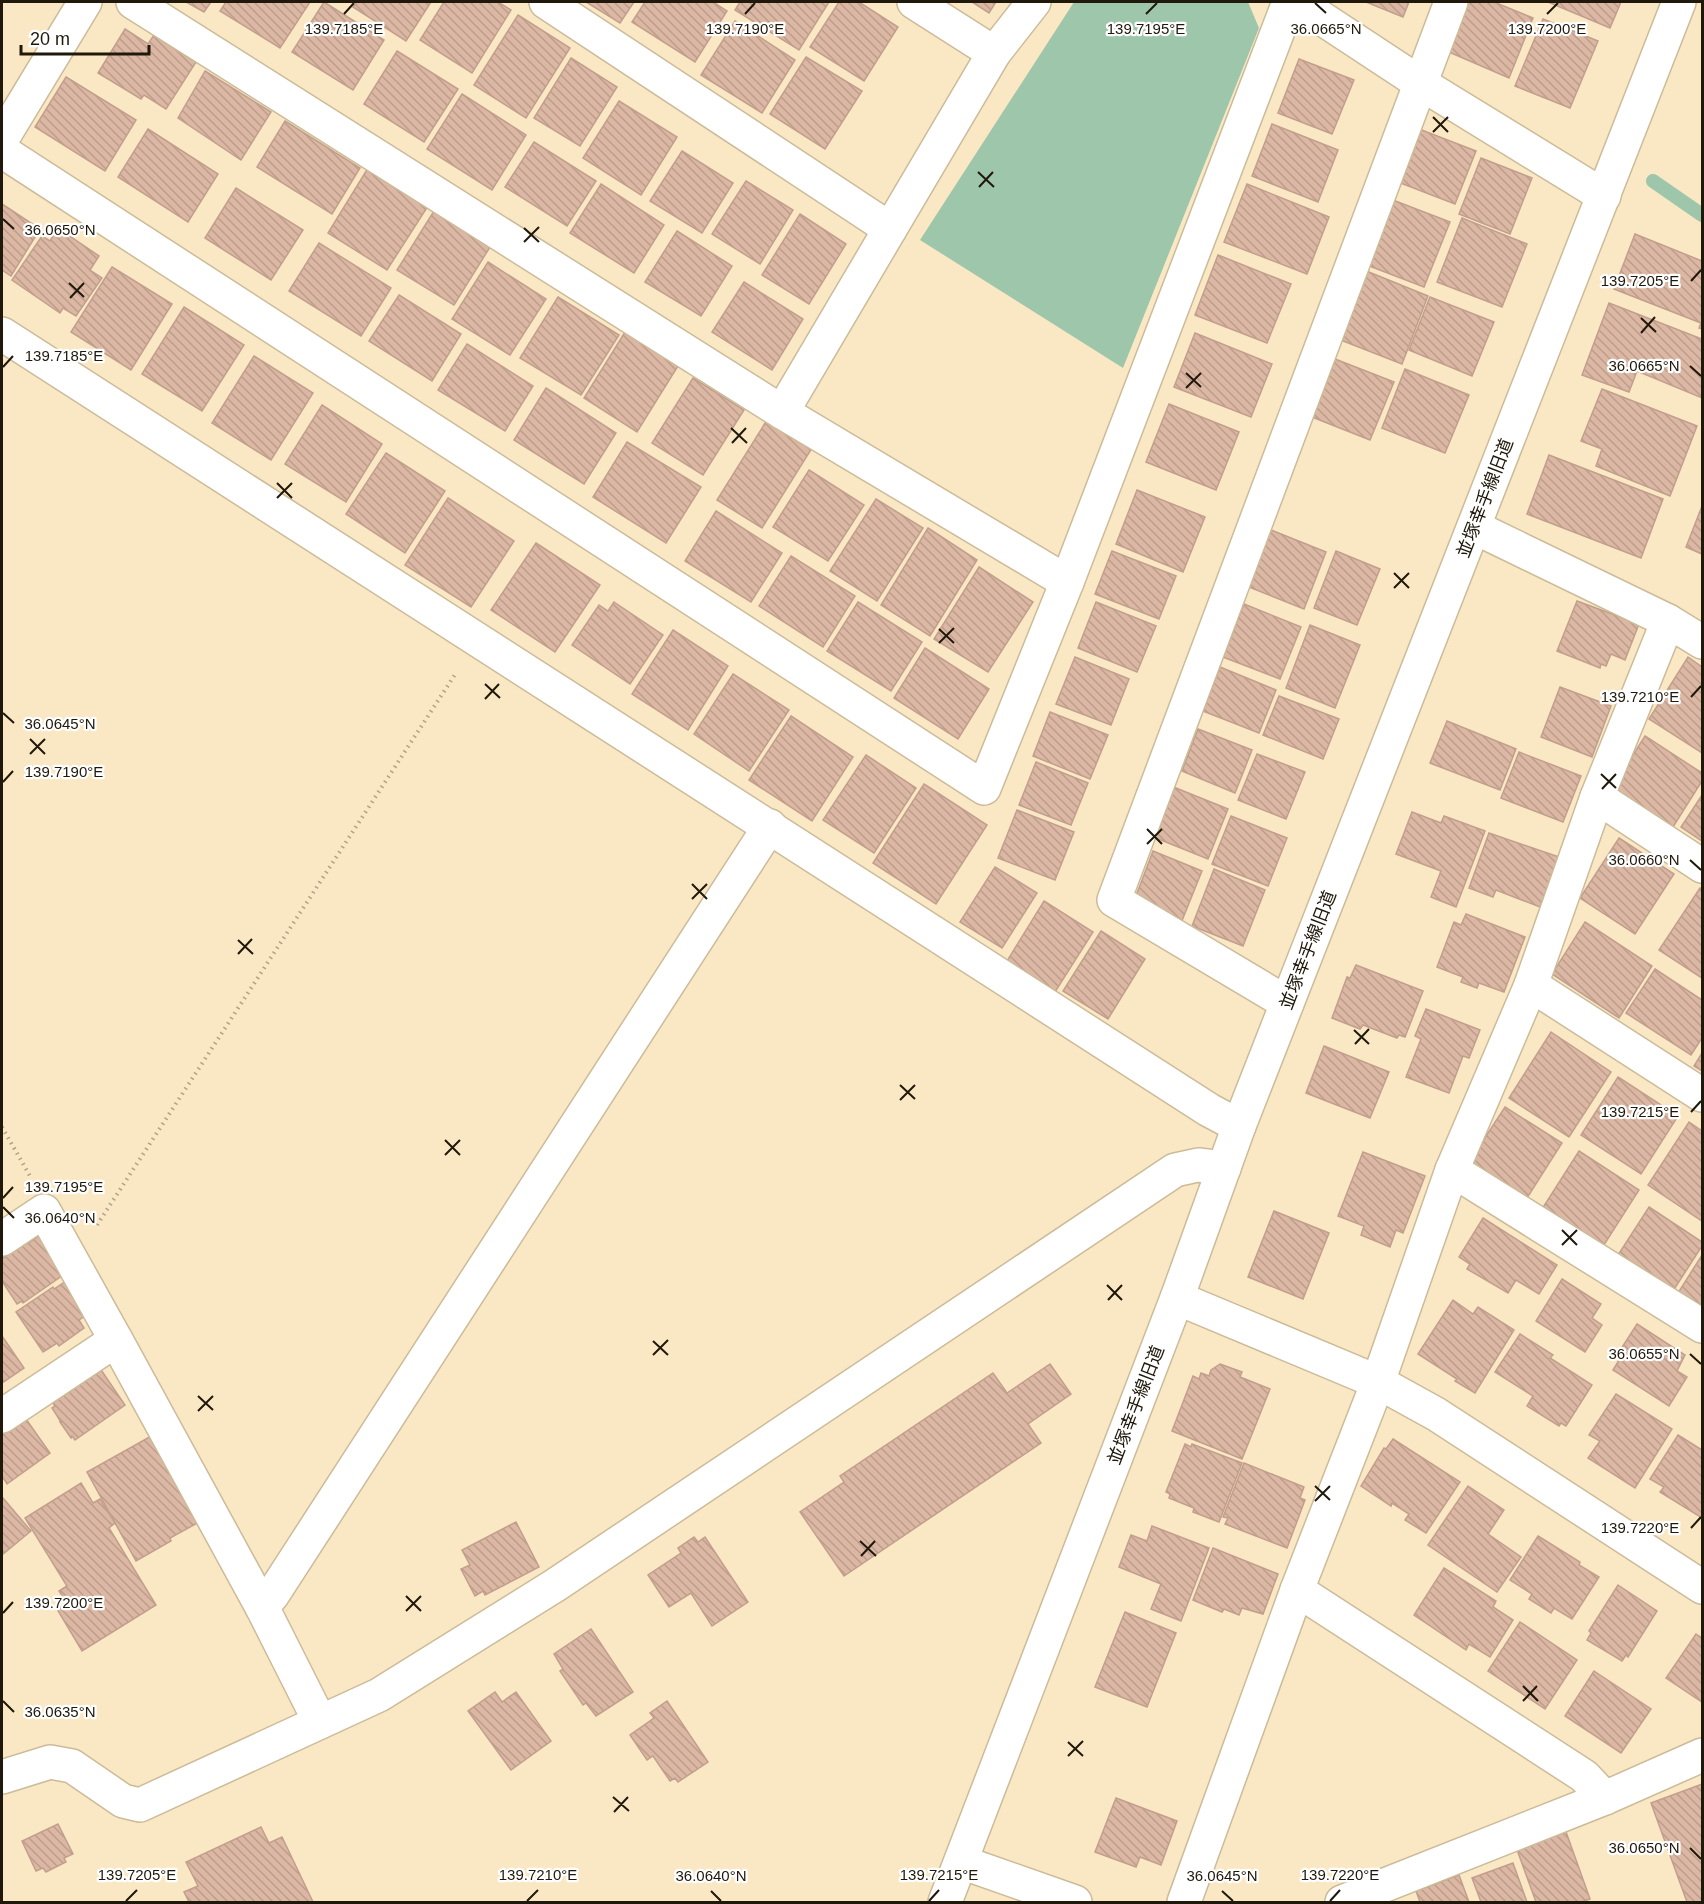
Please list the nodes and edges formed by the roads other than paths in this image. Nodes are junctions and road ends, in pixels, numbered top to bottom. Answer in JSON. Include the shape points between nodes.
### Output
{"nodes":[{"id":1,"x":85,"y":2,"type":"edge"},
{"id":2,"x":133,"y":2,"type":"edge"},
{"id":3,"x":546,"y":2,"type":"edge"},
{"id":4,"x":914,"y":2,"type":"edge"},
{"id":5,"x":1034,"y":2,"type":"edge"},
{"id":6,"x":1289,"y":2,"type":"edge"},
{"id":7,"x":1297,"y":2,"type":"edge"},
{"id":8,"x":1451,"y":2,"type":"edge"},
{"id":9,"x":1679,"y":2,"type":"edge"},
{"id":10,"x":994,"y":53,"type":"junction"},
{"id":11,"x":1420,"y":83,"type":"junction"},
{"id":12,"x":2,"y":139,"type":"edge"},
{"id":13,"x":2,"y":151,"type":"edge"},
{"id":14,"x":1604,"y":196,"type":"junction"},
{"id":15,"x":890,"y":229,"type":"junction"},
{"id":16,"x":2,"y":334,"type":"edge"},
{"id":17,"x":782,"y":412,"type":"junction"},
{"id":18,"x":1474,"y":527,"type":"junction"},
{"id":19,"x":1067,"y":582,"type":"junction"},
{"id":20,"x":1668,"y":621,"type":"junction"},
{"id":21,"x":1702,"y":642,"type":"edge"},
{"id":22,"x":1597,"y":797,"type":"junction"},
{"id":23,"x":770,"y":826,"type":"junction"},
{"id":24,"x":1702,"y":866,"type":"edge"},
{"id":25,"x":1531,"y":985,"type":"junction"},
{"id":26,"x":1287,"y":1003,"type":"junction"},
{"id":27,"x":1702,"y":1095,"type":"edge"},
{"id":28,"x":1239,"y":1126,"type":"junction"},
{"id":29,"x":1224,"y":1168,"type":"junction"},
{"id":30,"x":1452,"y":1170,"type":"junction"},
{"id":31,"x":2,"y":1239,"type":"edge"},
{"id":32,"x":1178,"y":1298,"type":"junction"},
{"id":33,"x":1702,"y":1326,"type":"edge"},
{"id":34,"x":116,"y":1340,"type":"junction"},
{"id":35,"x":1378,"y":1382,"type":"junction"},
{"id":36,"x":2,"y":1416,"type":"edge"},
{"id":37,"x":1701,"y":1583,"type":"edge"},
{"id":38,"x":1297,"y":1590,"type":"junction"},
{"id":39,"x":261,"y":1607,"type":"junction"},
{"id":40,"x":320,"y":1722,"type":"junction"},
{"id":41,"x":1702,"y":1755,"type":"edge"},
{"id":42,"x":2,"y":1777,"type":"edge"},
{"id":43,"x":1605,"y":1798,"type":"junction"},
{"id":44,"x":961,"y":1862,"type":"junction"},
{"id":45,"x":945,"y":1902,"type":"edge"},
{"id":46,"x":1075,"y":1902,"type":"edge"},
{"id":47,"x":1184,"y":1902,"type":"edge"},
{"id":48,"x":1342,"y":1902,"type":"edge"}],
"edges":[{"from":1,"to":12,"type":"street"},
{"from":2,"to":17,"type":"street"},
{"from":3,"to":15,"type":"street"},
{"from":4,"to":10,"type":"street"},
{"from":5,"to":10,"type":"street"},
{"from":6,"to":19,"type":"street"},
{"from":7,"to":11,"type":"street"},
{"from":8,"to":11,"type":"street"},
{"from":9,"to":14,"type":"street","name":"並塚幸手線旧道"},
{"from":10,"to":15,"type":"street"},
{"from":11,"to":14,"type":"street"},
{"from":11,"to":26,"type":"street","via":[[1114,900]]},
{"from":13,"to":19,"type":"street","via":[[984,788]]},
{"from":14,"to":18,"type":"street","name":"並塚幸手線旧道"},
{"from":15,"to":17,"type":"street"},
{"from":16,"to":23,"type":"street"},
{"from":17,"to":19,"type":"street"},
{"from":18,"to":20,"type":"street"},
{"from":18,"to":26,"type":"street","name":"並塚幸手線旧道"},
{"from":20,"to":21,"type":"street"},
{"from":20,"to":22,"type":"street"},
{"from":22,"to":24,"type":"street"},
{"from":22,"to":25,"type":"street"},
{"from":23,"to":28,"type":"street"},
{"from":23,"to":39,"type":"street"},
{"from":25,"to":27,"type":"street"},
{"from":25,"to":30,"type":"street"},
{"from":26,"to":28,"type":"street","name":"並塚幸手線旧道"},
{"from":28,"to":29,"type":"street","name":"並塚幸手線旧道"},
{"from":29,"to":32,"type":"street","name":"並塚幸手線旧道"},
{"from":29,"to":40,"type":"street","via":[[1198,1165],[1175,1170],[554,1586],[378,1695]]},
{"from":30,"to":33,"type":"street"},
{"from":30,"to":35,"type":"street"},
{"from":31,"to":34,"type":"street","via":[[44,1210]]},
{"from":32,"to":35,"type":"street"},
{"from":32,"to":44,"type":"street","name":"並塚幸手線旧道"},
{"from":34,"to":36,"type":"street"},
{"from":34,"to":39,"type":"street"},
{"from":35,"to":37,"type":"street","via":[[1436,1414]]},
{"from":35,"to":38,"type":"street"},
{"from":38,"to":43,"type":"street","via":[[1584,1776]]},
{"from":38,"to":47,"type":"street"},
{"from":39,"to":40,"type":"street"},
{"from":40,"to":42,"type":"street","via":[[140,1805],[123,1801],[72,1766],[50,1762]]},
{"from":41,"to":43,"type":"street"},
{"from":43,"to":48,"type":"street"},
{"from":44,"to":45,"type":"street","name":"並塚幸手線旧道"},
{"from":44,"to":46,"type":"street"}]}
